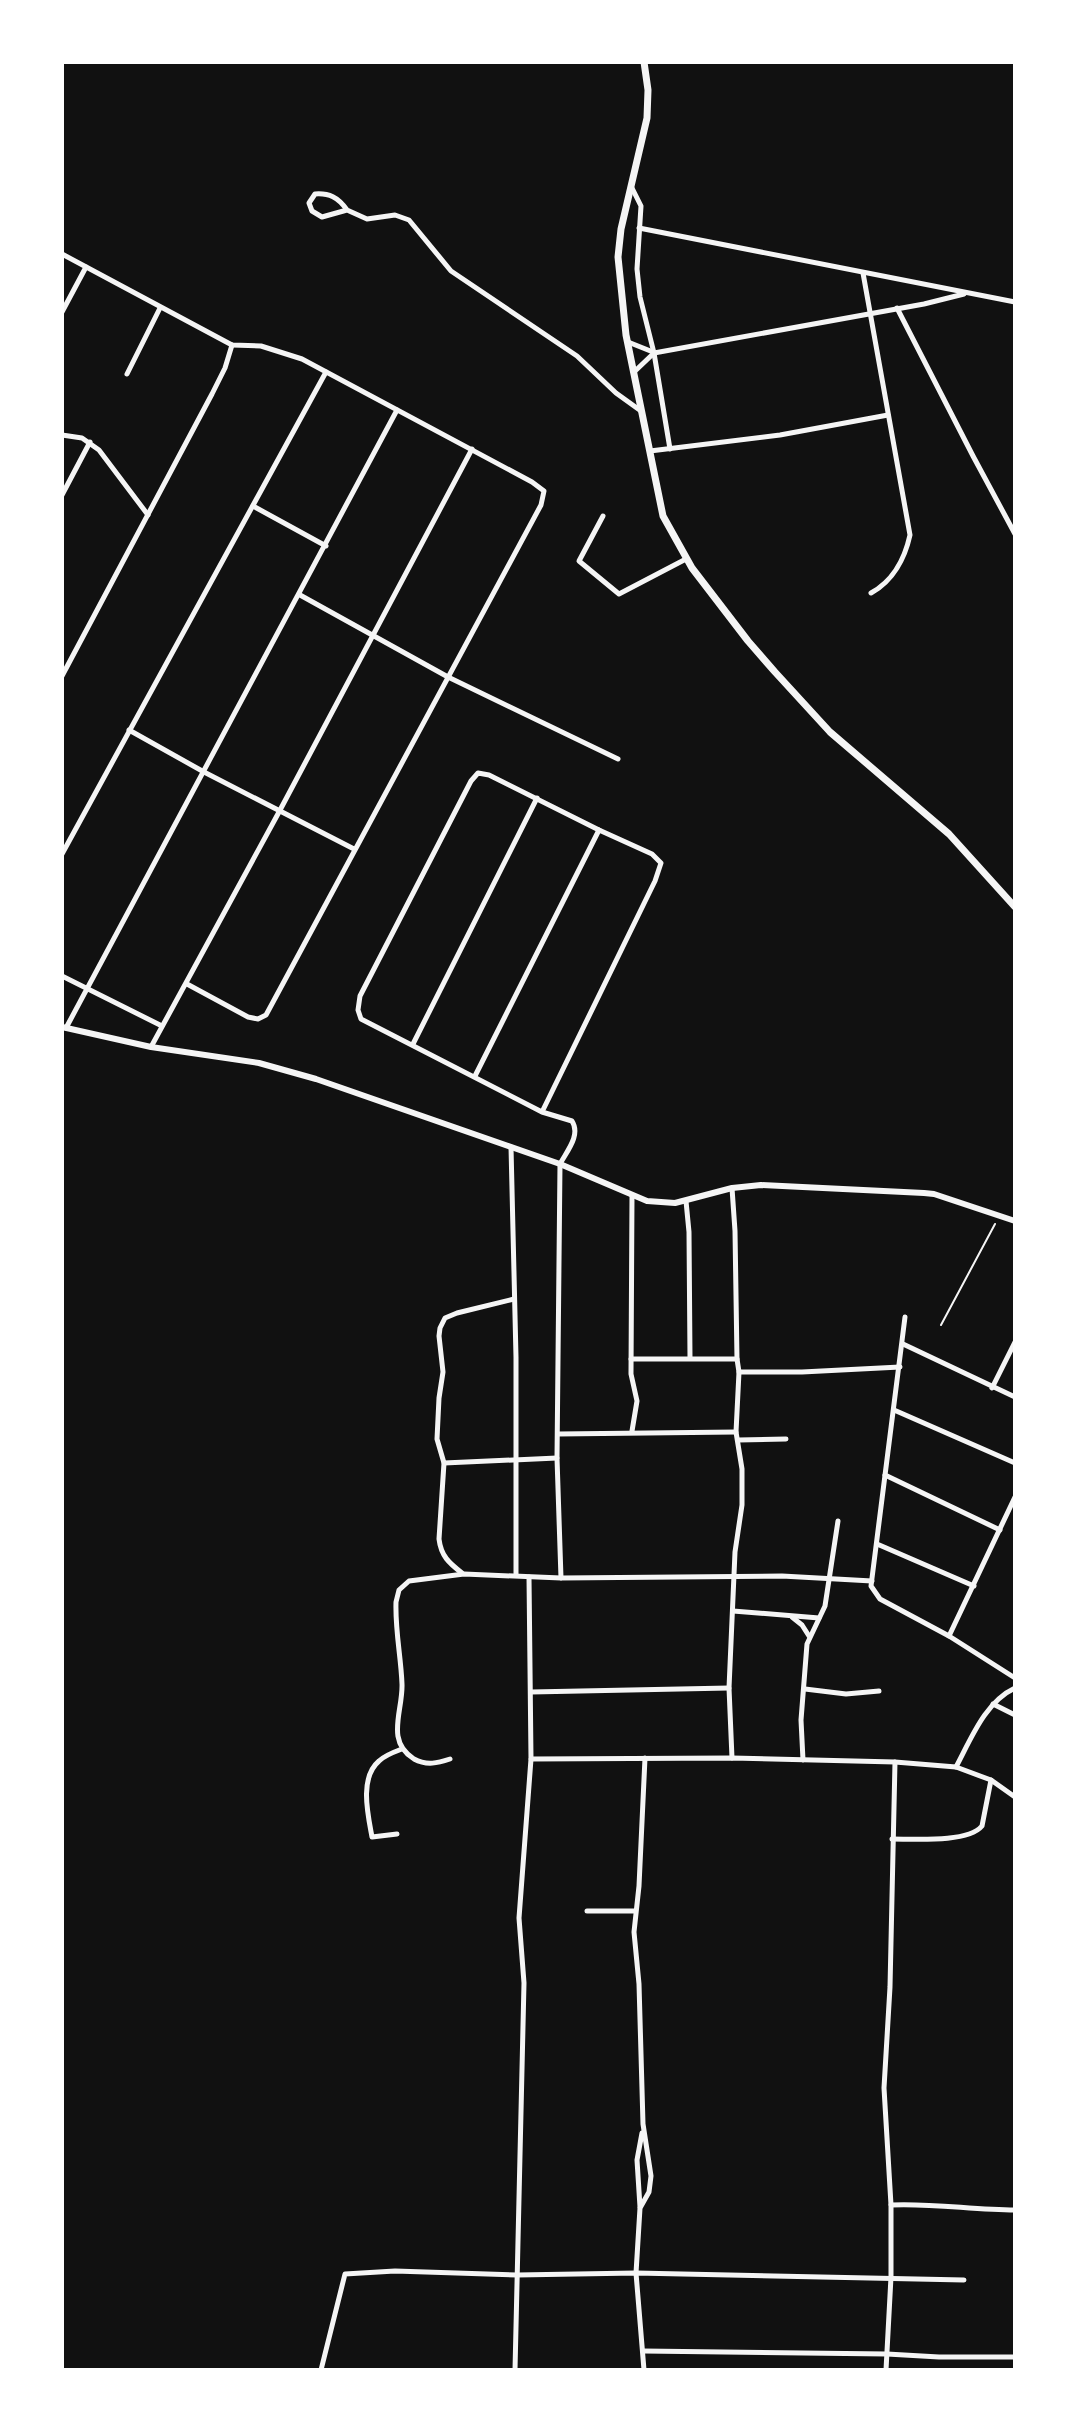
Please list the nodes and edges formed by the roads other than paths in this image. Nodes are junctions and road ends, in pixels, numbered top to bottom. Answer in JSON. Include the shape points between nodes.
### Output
{"nodes":[{"id":1,"x":644,"y":62,"type":"edge"},
{"id":2,"x":631,"y":187,"type":"junction"},
{"id":3,"x":347,"y":210,"type":"junction"},
{"id":4,"x":639,"y":228,"type":"junction"},
{"id":5,"x":62,"y":254,"type":"edge"},
{"id":6,"x":86,"y":267,"type":"junction"},
{"id":7,"x":863,"y":273,"type":"junction"},
{"id":8,"x":966,"y":294,"type":"junction"},
{"id":9,"x":1015,"y":302,"type":"edge"},
{"id":10,"x":160,"y":308,"type":"junction"},
{"id":11,"x":897,"y":308,"type":"junction"},
{"id":12,"x":62,"y":312,"type":"edge"},
{"id":13,"x":870,"y":313,"type":"junction"},
{"id":14,"x":628,"y":342,"type":"junction"},
{"id":15,"x":232,"y":345,"type":"junction"},
{"id":16,"x":654,"y":353,"type":"junction"},
{"id":17,"x":326,"y":372,"type":"junction"},
{"id":18,"x":634,"y":372,"type":"junction"},
{"id":19,"x":127,"y":374,"type":"dead end"},
{"id":20,"x":397,"y":410,"type":"junction"},
{"id":21,"x":642,"y":412,"type":"junction"},
{"id":22,"x":888,"y":415,"type":"junction"},
{"id":23,"x":62,"y":435,"type":"edge"},
{"id":24,"x":90,"y":442,"type":"junction"},
{"id":25,"x":472,"y":449,"type":"junction"},
{"id":26,"x":670,"y":449,"type":"junction"},
{"id":27,"x":650,"y":451,"type":"junction"},
{"id":28,"x":62,"y":495,"type":"edge"},
{"id":29,"x":253,"y":506,"type":"junction"},
{"id":30,"x":148,"y":515,"type":"junction"},
{"id":31,"x":603,"y":516,"type":"dead end"},
{"id":32,"x":1015,"y":534,"type":"edge"},
{"id":33,"x":326,"y":546,"type":"junction"},
{"id":34,"x":686,"y":559,"type":"junction"},
{"id":35,"x":871,"y":593,"type":"dead end"},
{"id":36,"x":300,"y":595,"type":"junction"},
{"id":37,"x":374,"y":636,"type":"junction"},
{"id":38,"x":62,"y":676,"type":"edge"},
{"id":39,"x":448,"y":677,"type":"junction"},
{"id":40,"x":129,"y":730,"type":"junction"},
{"id":41,"x":618,"y":759,"type":"dead end"},
{"id":42,"x":204,"y":772,"type":"junction"},
{"id":43,"x":537,"y":798,"type":"junction"},
{"id":44,"x":279,"y":812,"type":"junction"},
{"id":45,"x":599,"y":830,"type":"junction"},
{"id":46,"x":354,"y":849,"type":"junction"},
{"id":47,"x":62,"y":854,"type":"edge"},
{"id":48,"x":1015,"y":907,"type":"edge"},
{"id":49,"x":62,"y":976,"type":"edge"},
{"id":50,"x":187,"y":984,"type":"junction"},
{"id":51,"x":87,"y":988,"type":"junction"},
{"id":52,"x":162,"y":1026,"type":"junction"},
{"id":53,"x":64,"y":1027,"type":"edge"},
{"id":54,"x":413,"y":1044,"type":"junction"},
{"id":55,"x":151,"y":1047,"type":"junction"},
{"id":56,"x":475,"y":1076,"type":"junction"},
{"id":57,"x":542,"y":1112,"type":"junction"},
{"id":58,"x":511,"y":1147,"type":"junction"},
{"id":59,"x":560,"y":1164,"type":"junction"},
{"id":60,"x":732,"y":1188,"type":"junction"},
{"id":61,"x":632,"y":1196,"type":"junction"},
{"id":62,"x":686,"y":1201,"type":"junction"},
{"id":63,"x":1015,"y":1221,"type":"edge"},
{"id":64,"x":514,"y":1299,"type":"junction"},
{"id":65,"x":905,"y":1317,"type":"dead end"},
{"id":66,"x":1015,"y":1342,"type":"edge"},
{"id":67,"x":903,"y":1344,"type":"junction"},
{"id":68,"x":690,"y":1357,"type":"junction"},
{"id":69,"x":631,"y":1359,"type":"junction"},
{"id":70,"x":737,"y":1359,"type":"junction"},
{"id":71,"x":900,"y":1367,"type":"junction"},
{"id":72,"x":739,"y":1372,"type":"junction"},
{"id":73,"x":992,"y":1388,"type":"junction"},
{"id":74,"x":1015,"y":1397,"type":"edge"},
{"id":75,"x":894,"y":1410,"type":"junction"},
{"id":76,"x":632,"y":1431,"type":"junction"},
{"id":77,"x":736,"y":1432,"type":"junction"},
{"id":78,"x":558,"y":1434,"type":"junction"},
{"id":79,"x":786,"y":1439,"type":"dead end"},
{"id":80,"x":738,"y":1440,"type":"junction"},
{"id":81,"x":557,"y":1458,"type":"junction"},
{"id":82,"x":516,"y":1459,"type":"junction"},
{"id":83,"x":444,"y":1463,"type":"junction"},
{"id":84,"x":1015,"y":1463,"type":"edge"},
{"id":85,"x":885,"y":1475,"type":"junction"},
{"id":86,"x":1015,"y":1497,"type":"edge"},
{"id":87,"x":838,"y":1521,"type":"dead end"},
{"id":88,"x":1000,"y":1530,"type":"junction"},
{"id":89,"x":877,"y":1544,"type":"junction"},
{"id":90,"x":464,"y":1574,"type":"junction"},
{"id":91,"x":516,"y":1575,"type":"junction"},
{"id":92,"x":735,"y":1576,"type":"junction"},
{"id":93,"x":529,"y":1577,"type":"junction"},
{"id":94,"x":561,"y":1578,"type":"junction"},
{"id":95,"x":830,"y":1579,"type":"junction"},
{"id":96,"x":872,"y":1581,"type":"junction"},
{"id":97,"x":974,"y":1586,"type":"junction"},
{"id":98,"x":733,"y":1611,"type":"junction"},
{"id":99,"x":791,"y":1616,"type":"junction"},
{"id":100,"x":819,"y":1618,"type":"junction"},
{"id":101,"x":949,"y":1636,"type":"junction"},
{"id":102,"x":809,"y":1637,"type":"junction"},
{"id":103,"x":1015,"y":1678,"type":"edge"},
{"id":104,"x":729,"y":1688,"type":"junction"},
{"id":105,"x":1015,"y":1688,"type":"edge"},
{"id":106,"x":805,"y":1689,"type":"junction"},
{"id":107,"x":879,"y":1691,"type":"dead end"},
{"id":108,"x":531,"y":1692,"type":"junction"},
{"id":109,"x":993,"y":1704,"type":"junction"},
{"id":110,"x":1015,"y":1715,"type":"edge"},
{"id":111,"x":402,"y":1749,"type":"junction"},
{"id":112,"x":645,"y":1758,"type":"junction"},
{"id":113,"x":732,"y":1758,"type":"junction"},
{"id":114,"x":450,"y":1759,"type":"dead end"},
{"id":115,"x":531,"y":1759,"type":"junction"},
{"id":116,"x":803,"y":1760,"type":"junction"},
{"id":117,"x":895,"y":1762,"type":"junction"},
{"id":118,"x":956,"y":1767,"type":"junction"},
{"id":119,"x":991,"y":1780,"type":"junction"},
{"id":120,"x":1015,"y":1797,"type":"edge"},
{"id":121,"x":397,"y":1834,"type":"dead end"},
{"id":122,"x":892,"y":1839,"type":"junction"},
{"id":123,"x":587,"y":1911,"type":"dead end"},
{"id":124,"x":635,"y":1911,"type":"junction"},
{"id":125,"x":643,"y":2124,"type":"junction"},
{"id":126,"x":891,"y":2205,"type":"junction"},
{"id":127,"x":640,"y":2208,"type":"junction"},
{"id":128,"x":1015,"y":2210,"type":"edge"},
{"id":129,"x":636,"y":2273,"type":"junction"},
{"id":130,"x":517,"y":2275,"type":"junction"},
{"id":131,"x":891,"y":2277,"type":"junction"},
{"id":132,"x":964,"y":2280,"type":"dead end"},
{"id":133,"x":643,"y":2351,"type":"junction"},
{"id":134,"x":887,"y":2354,"type":"junction"},
{"id":135,"x":1015,"y":2357,"type":"edge"},
{"id":136,"x":321,"y":2370,"type":"edge"},
{"id":137,"x":515,"y":2370,"type":"edge"},
{"id":138,"x":644,"y":2370,"type":"edge"},
{"id":139,"x":886,"y":2370,"type":"edge"}],
"edges":[{"from":1,"to":2,"type":"main road","via":[[647,118]]},
{"from":2,"to":4,"type":"street","via":[[641,206]]},
{"from":2,"to":14,"type":"main road","via":[[618,257]]},
{"from":3,"to":3,"type":"street","via":[[322,217],[309,203],[315,194],[327,193]]},
{"from":3,"to":21,"type":"street","via":[[367,219],[395,215],[409,220],[451,271],[577,356]]},
{"from":4,"to":7,"type":"street"},
{"from":4,"to":16,"type":"street","via":[[638,280]]},
{"from":5,"to":6,"type":"street"},
{"from":6,"to":10,"type":"street"},
{"from":6,"to":12,"type":"street"},
{"from":7,"to":8,"type":"street"},
{"from":7,"to":13,"type":"street"},
{"from":8,"to":9,"type":"street"},
{"from":8,"to":11,"type":"street"},
{"from":10,"to":15,"type":"street"},
{"from":10,"to":19,"type":"street"},
{"from":11,"to":13,"type":"street"},
{"from":11,"to":32,"type":"street"},
{"from":13,"to":16,"type":"street"},
{"from":13,"to":22,"type":"street"},
{"from":14,"to":16,"type":"street"},
{"from":14,"to":18,"type":"main road"},
{"from":15,"to":17,"type":"street","via":[[261,346]]},
{"from":15,"to":30,"type":"street"},
{"from":16,"to":18,"type":"street"},
{"from":16,"to":26,"type":"street"},
{"from":17,"to":20,"type":"street"},
{"from":17,"to":29,"type":"street"},
{"from":18,"to":21,"type":"main road"},
{"from":20,"to":25,"type":"street"},
{"from":20,"to":33,"type":"street"},
{"from":21,"to":27,"type":"main road"},
{"from":22,"to":26,"type":"street"},
{"from":22,"to":35,"type":"street","via":[[910,535],[902,562]]},
{"from":23,"to":24,"type":"street"},
{"from":24,"to":28,"type":"street"},
{"from":24,"to":30,"type":"street"},
{"from":25,"to":37,"type":"street"},
{"from":25,"to":39,"type":"street","via":[[540,487],[544,496]]},
{"from":26,"to":27,"type":"street"},
{"from":27,"to":34,"type":"main road","via":[[663,516]]},
{"from":29,"to":33,"type":"street"},
{"from":29,"to":40,"type":"street"},
{"from":30,"to":38,"type":"street"},
{"from":31,"to":34,"type":"street","via":[[579,561],[619,594]]},
{"from":33,"to":36,"type":"street"},
{"from":34,"to":48,"type":"main road","via":[[748,641],[810,710],[939,825]]},
{"from":36,"to":37,"type":"street"},
{"from":36,"to":42,"type":"street"},
{"from":37,"to":39,"type":"street"},
{"from":37,"to":44,"type":"street"},
{"from":39,"to":41,"type":"street"},
{"from":39,"to":46,"type":"street"},
{"from":40,"to":42,"type":"street"},
{"from":40,"to":47,"type":"street"},
{"from":42,"to":44,"type":"street"},
{"from":42,"to":51,"type":"street"},
{"from":43,"to":45,"type":"street"},
{"from":43,"to":54,"type":"street"},
{"from":43,"to":54,"type":"street","via":[[483,773],[475,775],[360,996],[361,1019]]},
{"from":44,"to":46,"type":"street"},
{"from":44,"to":50,"type":"street"},
{"from":45,"to":56,"type":"street"},
{"from":45,"to":57,"type":"street","via":[[652,854],[660,869]]},
{"from":46,"to":50,"type":"street","via":[[262,1018],[248,1017]]},
{"from":49,"to":51,"type":"street"},
{"from":50,"to":52,"type":"street"},
{"from":51,"to":52,"type":"street"},
{"from":51,"to":53,"type":"street"},
{"from":52,"to":55,"type":"street"},
{"from":53,"to":55,"type":"street"},
{"from":54,"to":56,"type":"street"},
{"from":55,"to":58,"type":"street","via":[[259,1063]]},
{"from":56,"to":57,"type":"street"},
{"from":57,"to":59,"type":"street","via":[[575,1125],[576,1134]]},
{"from":58,"to":59,"type":"street"},
{"from":58,"to":64,"type":"street"},
{"from":59,"to":61,"type":"street"},
{"from":59,"to":78,"type":"street"},
{"from":60,"to":62,"type":"street"},
{"from":60,"to":63,"type":"street","via":[[783,1185],[934,1194]]},
{"from":60,"to":70,"type":"street"},
{"from":61,"to":62,"type":"street","via":[[659,1203]]},
{"from":61,"to":69,"type":"street"},
{"from":62,"to":68,"type":"street"},
{"from":64,"to":82,"type":"street"},
{"from":64,"to":83,"type":"street","via":[[457,1313],[442,1322],[437,1439]]},
{"from":65,"to":67,"type":"street"},
{"from":66,"to":73,"type":"street"},
{"from":67,"to":71,"type":"street"},
{"from":67,"to":73,"type":"street"},
{"from":68,"to":69,"type":"street"},
{"from":68,"to":70,"type":"street"},
{"from":69,"to":76,"type":"street","via":[[637,1401]]},
{"from":70,"to":72,"type":"street"},
{"from":71,"to":72,"type":"street"},
{"from":71,"to":75,"type":"street"},
{"from":72,"to":77,"type":"street"},
{"from":73,"to":74,"type":"street"},
{"from":75,"to":84,"type":"street"},
{"from":75,"to":85,"type":"street"},
{"from":76,"to":77,"type":"street"},
{"from":76,"to":78,"type":"street"},
{"from":77,"to":80,"type":"street"},
{"from":78,"to":81,"type":"street"},
{"from":79,"to":80,"type":"street"},
{"from":80,"to":92,"type":"street","via":[[742,1505]]},
{"from":81,"to":82,"type":"street"},
{"from":81,"to":94,"type":"street"},
{"from":82,"to":83,"type":"street"},
{"from":82,"to":91,"type":"street"},
{"from":83,"to":90,"type":"street","via":[[440,1547],[447,1561]]},
{"from":85,"to":88,"type":"street"},
{"from":85,"to":89,"type":"street"},
{"from":86,"to":88,"type":"street"},
{"from":87,"to":95,"type":"street"},
{"from":88,"to":97,"type":"street"},
{"from":89,"to":96,"type":"street"},
{"from":89,"to":97,"type":"street"},
{"from":90,"to":91,"type":"street"},
{"from":90,"to":111,"type":"street","via":[[409,1581],[397,1596],[402,1689],[397,1735]]},
{"from":91,"to":93,"type":"street"},
{"from":92,"to":94,"type":"street"},
{"from":92,"to":95,"type":"street"},
{"from":92,"to":98,"type":"street"},
{"from":93,"to":94,"type":"street"},
{"from":93,"to":108,"type":"street"},
{"from":95,"to":96,"type":"street"},
{"from":95,"to":100,"type":"street"},
{"from":96,"to":101,"type":"street","via":[[880,1599]]},
{"from":97,"to":101,"type":"street"},
{"from":98,"to":99,"type":"street"},
{"from":98,"to":104,"type":"street"},
{"from":99,"to":100,"type":"street"},
{"from":99,"to":102,"type":"street"},
{"from":100,"to":102,"type":"street"},
{"from":101,"to":103,"type":"street"},
{"from":102,"to":106,"type":"street"},
{"from":104,"to":108,"type":"street"},
{"from":104,"to":113,"type":"street"},
{"from":105,"to":109,"type":"street"},
{"from":106,"to":107,"type":"street"},
{"from":106,"to":116,"type":"street"},
{"from":108,"to":115,"type":"street"},
{"from":109,"to":110,"type":"street"},
{"from":109,"to":118,"type":"street"},
{"from":111,"to":114,"type":"street","via":[[426,1764]]},
{"from":111,"to":121,"type":"street","via":[[381,1758],[368,1779],[372,1837]]},
{"from":112,"to":113,"type":"street"},
{"from":112,"to":115,"type":"street"},
{"from":112,"to":124,"type":"street"},
{"from":113,"to":116,"type":"street"},
{"from":115,"to":130,"type":"street","via":[[520,1897],[524,1983]]},
{"from":116,"to":117,"type":"street"},
{"from":117,"to":118,"type":"street"},
{"from":117,"to":122,"type":"street"},
{"from":118,"to":119,"type":"street"},
{"from":119,"to":120,"type":"street"},
{"from":119,"to":122,"type":"street","via":[[978,1831],[962,1837]]},
{"from":122,"to":126,"type":"street","via":[[884,2088]]},
{"from":123,"to":124,"type":"street"},
{"from":124,"to":125,"type":"street"},
{"from":125,"to":127,"type":"street","via":[[637,2160]]},
{"from":125,"to":127,"type":"street","via":[[651,2184]]},
{"from":126,"to":128,"type":"street"},
{"from":126,"to":131,"type":"street"},
{"from":127,"to":129,"type":"street"},
{"from":129,"to":130,"type":"street"},
{"from":129,"to":131,"type":"street"},
{"from":129,"to":133,"type":"street"},
{"from":130,"to":136,"type":"street","via":[[345,2274]]},
{"from":130,"to":137,"type":"street"},
{"from":131,"to":132,"type":"street"},
{"from":131,"to":134,"type":"street"},
{"from":133,"to":134,"type":"street"},
{"from":133,"to":138,"type":"street"},
{"from":134,"to":135,"type":"street"},
{"from":134,"to":139,"type":"street"}]}
